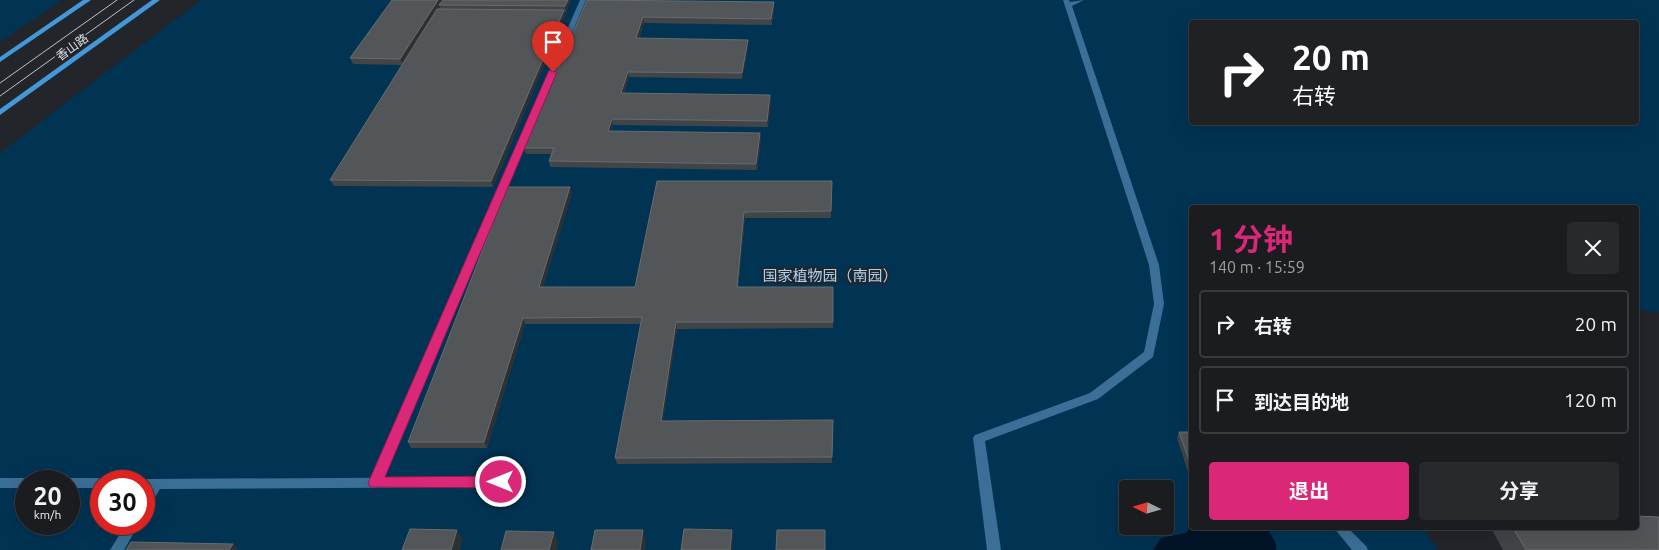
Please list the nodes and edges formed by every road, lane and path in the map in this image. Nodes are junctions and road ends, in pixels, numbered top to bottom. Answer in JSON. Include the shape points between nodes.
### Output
{"nodes":[{"id":1,"x":88,"y":0,"type":"edge"},
{"id":2,"x":156,"y":0,"type":"edge"},
{"id":3,"x":583,"y":0,"type":"edge"},
{"id":4,"x":1081,"y":0,"type":"edge"},
{"id":5,"x":1067,"y":2,"type":"edge"},
{"id":6,"x":0,"y":60,"type":"edge"},
{"id":7,"x":0,"y":113,"type":"edge"},
{"id":8,"x":501,"y":482,"type":"dead end"},
{"id":9,"x":0,"y":483,"type":"edge"},
{"id":10,"x":15,"y":483,"type":"edge"},
{"id":11,"x":375,"y":483,"type":"junction"},
{"id":12,"x":155,"y":484,"type":"edge"},
{"id":13,"x":1342,"y":530,"type":"edge"},
{"id":14,"x":126,"y":535,"type":"edge"},
{"id":15,"x":117,"y":550,"type":"edge"},
{"id":16,"x":994,"y":550,"type":"edge"},
{"id":17,"x":1361,"y":550,"type":"edge"}],
"edges":[{"from":1,"to":6,"type":"street","name":"香山路"},
{"from":2,"to":7,"type":"street","name":"香山路"},
{"from":3,"to":11,"type":"street"},
{"from":4,"to":5,"type":"street"},
{"from":5,"to":16,"type":"street","via":[[1154,265],[1159,304],[1149,354],[1094,396],[979,438]]},
{"from":8,"to":11,"type":"street"},
{"from":9,"to":10,"type":"street"},
{"from":11,"to":12,"type":"street"},
{"from":13,"to":17,"type":"street"},
{"from":14,"to":15,"type":"street"}]}
